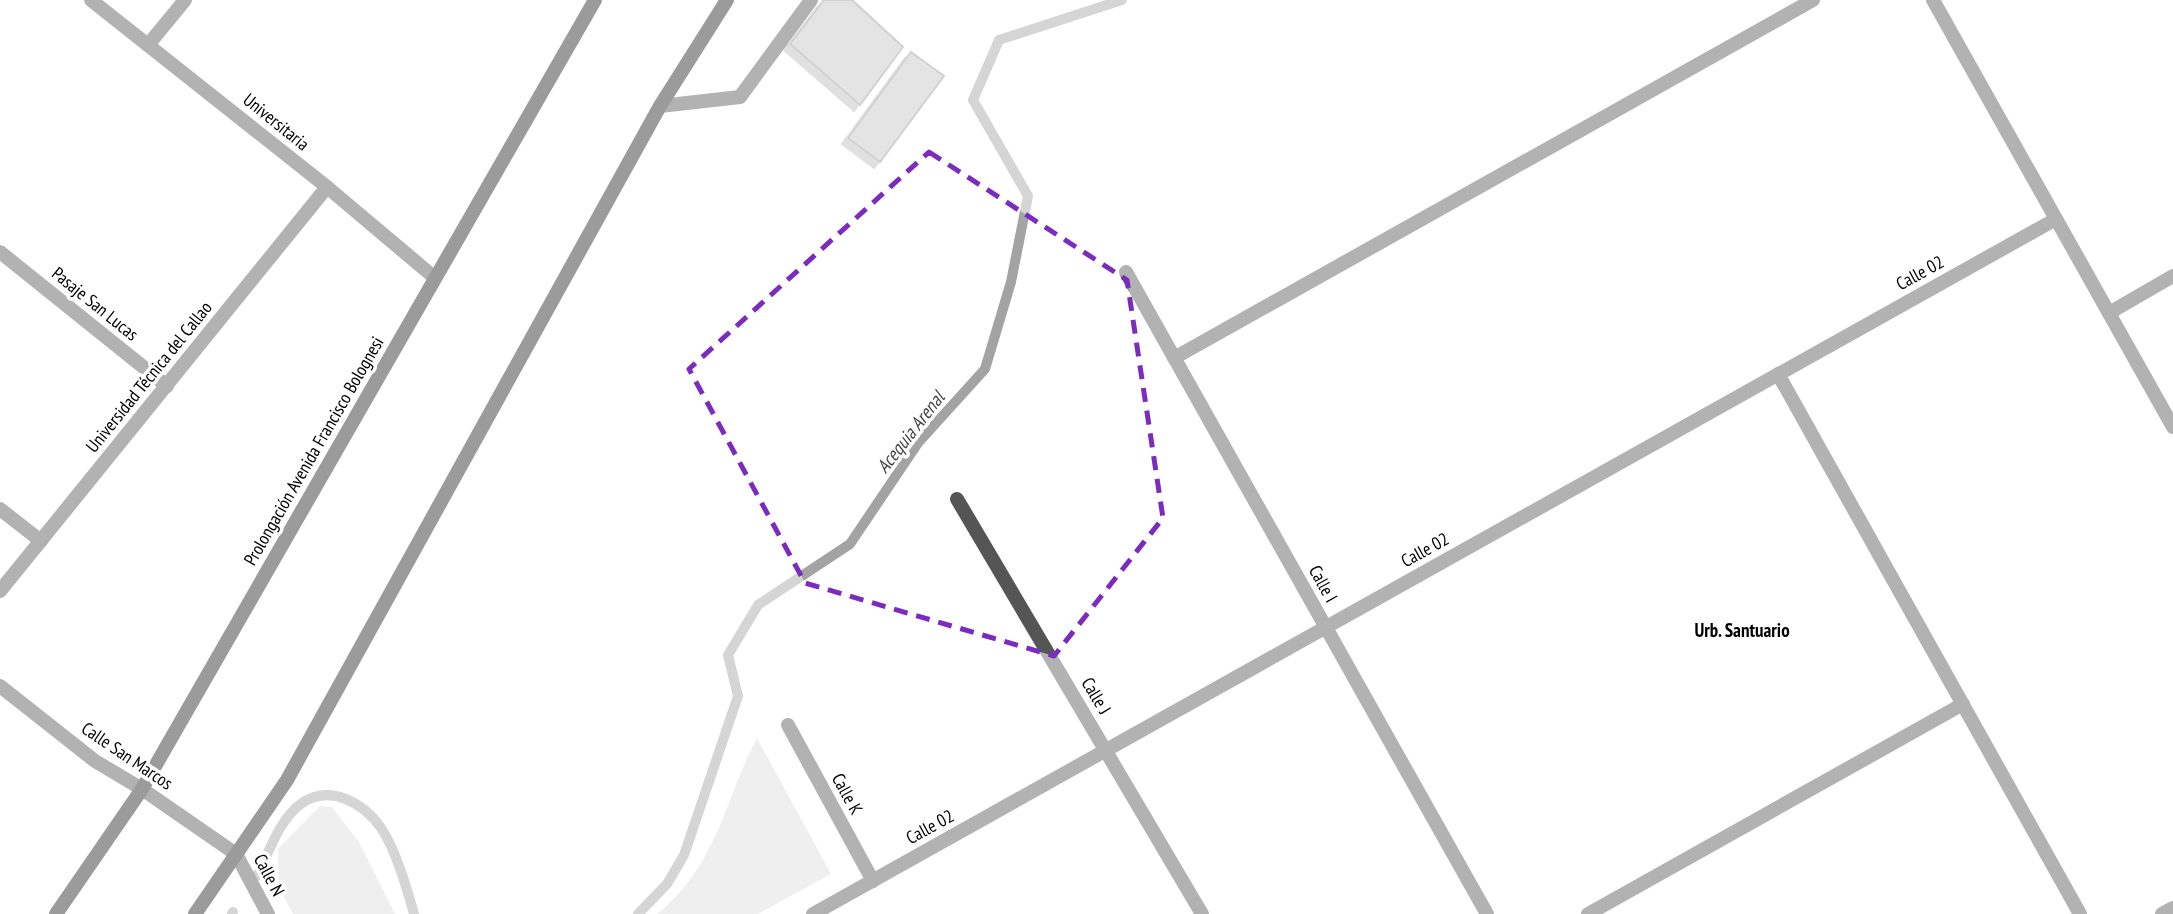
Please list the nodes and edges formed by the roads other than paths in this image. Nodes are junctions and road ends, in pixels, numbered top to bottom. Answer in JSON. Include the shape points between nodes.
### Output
{"nodes":[{"id":1,"x":91,"y":0,"type":"edge"},
{"id":2,"x":186,"y":0,"type":"edge"},
{"id":3,"x":595,"y":0,"type":"edge"},
{"id":4,"x":727,"y":0,"type":"edge"},
{"id":5,"x":811,"y":0,"type":"edge"},
{"id":6,"x":1813,"y":0,"type":"edge"},
{"id":7,"x":1933,"y":0,"type":"edge"},
{"id":8,"x":148,"y":45,"type":"junction"},
{"id":9,"x":660,"y":107,"type":"junction"},
{"id":10,"x":327,"y":187,"type":"junction"},
{"id":11,"x":2056,"y":219,"type":"junction"},
{"id":12,"x":0,"y":252,"type":"edge"},
{"id":13,"x":1126,"y":272,"type":"dead end"},
{"id":14,"x":2173,"y":276,"type":"edge"},
{"id":15,"x":435,"y":278,"type":"junction"},
{"id":16,"x":2109,"y":313,"type":"junction"},
{"id":17,"x":1174,"y":358,"type":"junction"},
{"id":18,"x":1778,"y":374,"type":"junction"},
{"id":19,"x":167,"y":386,"type":"junction"},
{"id":20,"x":2173,"y":427,"type":"edge"},
{"id":21,"x":957,"y":499,"type":"dead end"},
{"id":22,"x":0,"y":509,"type":"edge"},
{"id":23,"x":41,"y":541,"type":"junction"},
{"id":24,"x":0,"y":591,"type":"edge"},
{"id":25,"x":1325,"y":628,"type":"junction"},
{"id":26,"x":0,"y":686,"type":"edge"},
{"id":27,"x":1963,"y":704,"type":"junction"},
{"id":28,"x":788,"y":725,"type":"dead end"},
{"id":29,"x":1106,"y":751,"type":"junction"},
{"id":30,"x":142,"y":789,"type":"junction"},
{"id":31,"x":236,"y":854,"type":"junction"},
{"id":32,"x":873,"y":880,"type":"junction"},
{"id":33,"x":2173,"y":908,"type":"edge"},
{"id":34,"x":56,"y":914,"type":"edge"},
{"id":35,"x":195,"y":914,"type":"edge"},
{"id":36,"x":268,"y":914,"type":"edge"},
{"id":37,"x":813,"y":914,"type":"edge"},
{"id":38,"x":1202,"y":914,"type":"edge"},
{"id":39,"x":1487,"y":914,"type":"edge"},
{"id":40,"x":1588,"y":914,"type":"edge"},
{"id":41,"x":2080,"y":914,"type":"edge"},
{"id":42,"x":2162,"y":914,"type":"edge"}],
"edges":[{"from":1,"to":8,"type":"street","name":"Universitaria"},
{"from":2,"to":8,"type":"street"},
{"from":3,"to":15,"type":"main road","name":"Prolongación Avenida Francisco Bolognesi"},
{"from":4,"to":9,"type":"main road"},
{"from":5,"to":9,"type":"street","via":[[740,97]]},
{"from":6,"to":17,"type":"street"},
{"from":7,"to":11,"type":"street"},
{"from":8,"to":10,"type":"street","name":"Universitaria"},
{"from":9,"to":31,"type":"main road","via":[[287,780]]},
{"from":10,"to":15,"type":"street","name":"Universitaria"},
{"from":10,"to":19,"type":"street","name":"Universidad Técnica del Callao"},
{"from":11,"to":16,"type":"street"},
{"from":11,"to":18,"type":"street","name":"Calle 02"},
{"from":12,"to":19,"type":"street","name":"Pasaje San Lucas"},
{"from":13,"to":17,"type":"street","name":"Calle I"},
{"from":14,"to":16,"type":"street"},
{"from":15,"to":30,"type":"main road","name":"Prolongación Avenida Francisco Bolognesi"},
{"from":16,"to":20,"type":"street"},
{"from":17,"to":25,"type":"street","name":"Calle I"},
{"from":18,"to":25,"type":"street","name":"Calle 02"},
{"from":18,"to":27,"type":"street"},
{"from":19,"to":23,"type":"street","name":"Universidad Técnica del Callao"},
{"from":21,"to":29,"type":"street","name":"Calle J"},
{"from":22,"to":23,"type":"street"},
{"from":23,"to":24,"type":"street","name":"Universidad Técnica del Callao"},
{"from":25,"to":29,"type":"street","name":"Calle 02"},
{"from":25,"to":39,"type":"street","name":"Calle I"},
{"from":26,"to":30,"type":"street","name":"Calle San Marcos","via":[[95,761]]},
{"from":27,"to":40,"type":"street"},
{"from":27,"to":41,"type":"street"},
{"from":28,"to":32,"type":"street","name":"Calle K"},
{"from":29,"to":32,"type":"street","name":"Calle 02"},
{"from":29,"to":38,"type":"street","name":"Calle J"},
{"from":30,"to":31,"type":"street","name":"Calle San Marcos"},
{"from":30,"to":34,"type":"main road","name":"Prolongación Avenida Francisco Bolognesi"},
{"from":31,"to":35,"type":"main road"},
{"from":31,"to":36,"type":"street","name":"Calle N"},
{"from":32,"to":37,"type":"street","name":"Calle 02"},
{"from":33,"to":42,"type":"street"}]}
